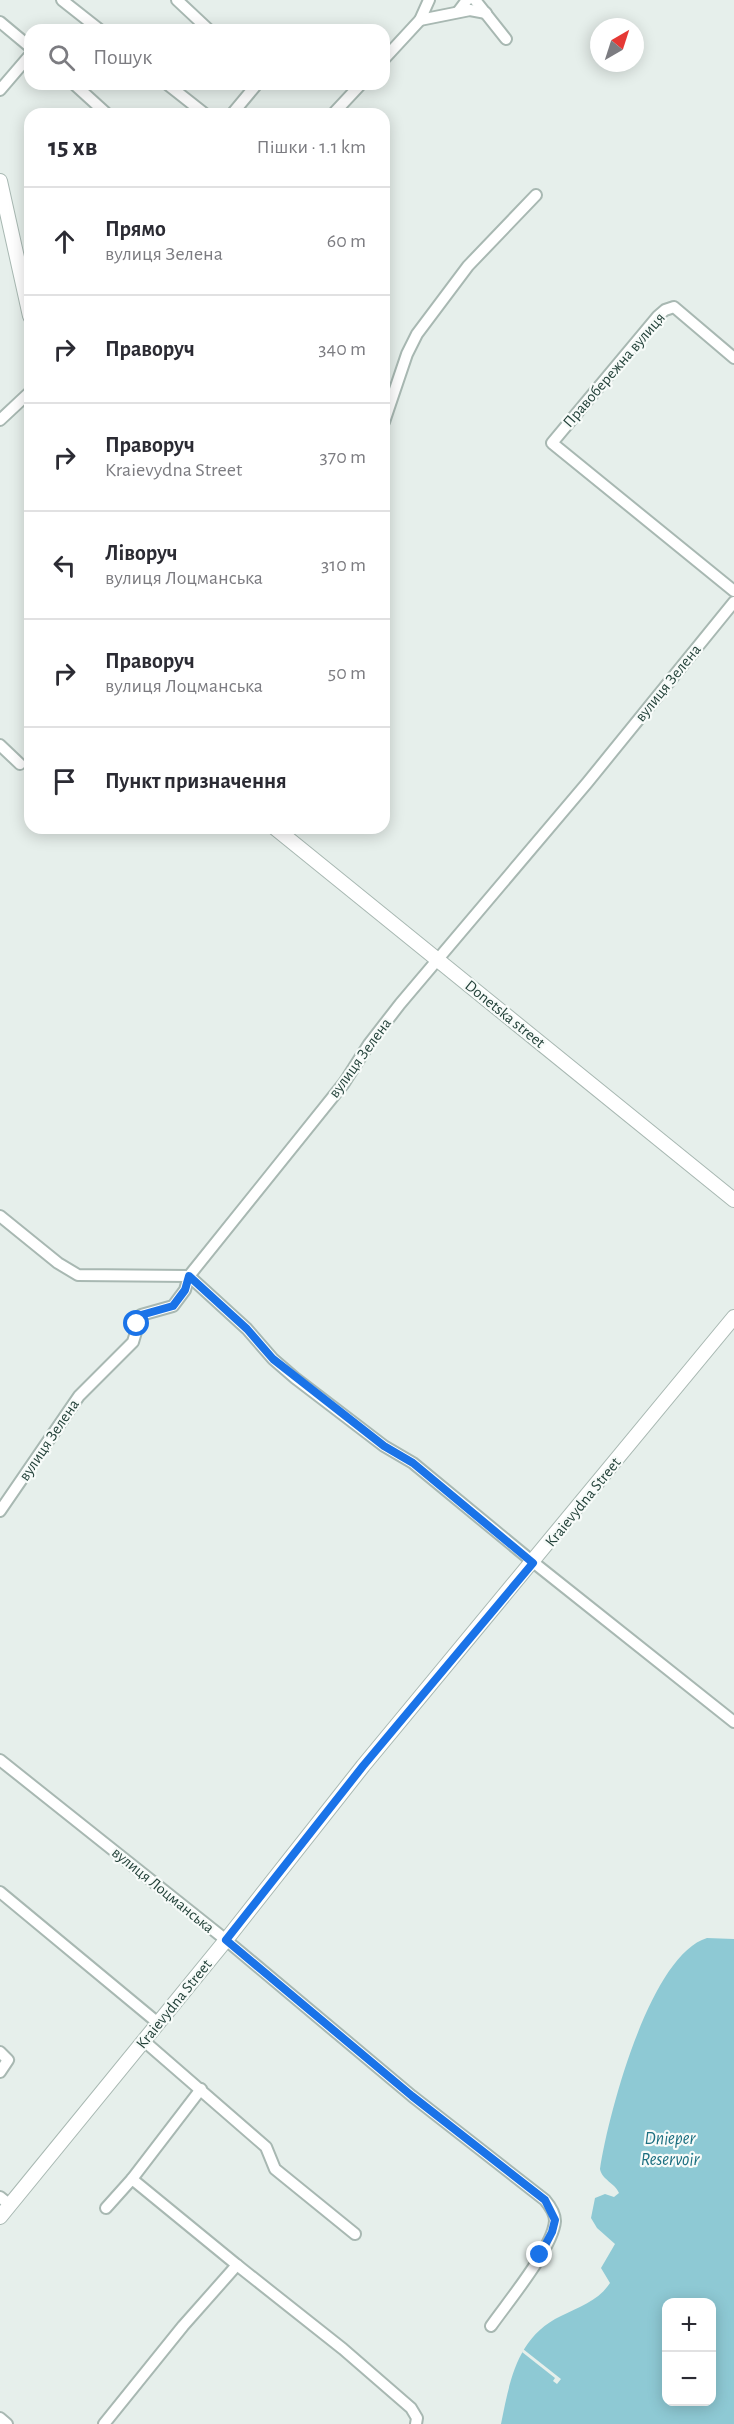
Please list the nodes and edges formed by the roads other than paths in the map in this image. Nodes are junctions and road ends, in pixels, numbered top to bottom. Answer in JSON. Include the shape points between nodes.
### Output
{"nodes":[{"id":1,"x":62,"y":0,"type":"edge"},
{"id":2,"x":177,"y":0,"type":"edge"},
{"id":3,"x":429,"y":0,"type":"edge"},
{"id":4,"x":467,"y":0,"type":"edge"},
{"id":5,"x":475,"y":0,"type":"edge"},
{"id":6,"x":458,"y":12,"type":"junction"},
{"id":7,"x":486,"y":12,"type":"junction"},
{"id":8,"x":420,"y":20,"type":"junction"},
{"id":9,"x":0,"y":22,"type":"edge"},
{"id":10,"x":92,"y":24,"type":"edge"},
{"id":11,"x":203,"y":24,"type":"edge"},
{"id":12,"x":506,"y":39,"type":"dead end"},
{"id":13,"x":24,"y":42,"type":"edge"},
{"id":14,"x":390,"y":52,"type":"edge"},
{"id":15,"x":24,"y":62,"type":"edge"},
{"id":16,"x":0,"y":90,"type":"edge"},
{"id":17,"x":81,"y":90,"type":"edge"},
{"id":18,"x":174,"y":90,"type":"edge"},
{"id":19,"x":252,"y":90,"type":"edge"},
{"id":20,"x":355,"y":90,"type":"edge"},
{"id":21,"x":100,"y":108,"type":"edge"},
{"id":22,"x":197,"y":108,"type":"edge"},
{"id":23,"x":237,"y":108,"type":"edge"},
{"id":24,"x":339,"y":108,"type":"edge"},
{"id":25,"x":0,"y":181,"type":"edge"},
{"id":26,"x":536,"y":195,"type":"dead end"},
{"id":27,"x":24,"y":289,"type":"edge"},
{"id":28,"x":734,"y":358,"type":"edge"},
{"id":29,"x":24,"y":398,"type":"edge"},
{"id":30,"x":390,"y":404,"type":"edge"},
{"id":31,"x":0,"y":420,"type":"edge"},
{"id":32,"x":734,"y":591,"type":"edge"},
{"id":33,"x":734,"y":602,"type":"edge"},
{"id":34,"x":0,"y":745,"type":"edge"},
{"id":35,"x":20,"y":765,"type":"dead end"},
{"id":36,"x":282,"y":834,"type":"edge"},
{"id":37,"x":440,"y":960,"type":"junction"},
{"id":38,"x":734,"y":1200,"type":"edge"},
{"id":39,"x":0,"y":1216,"type":"edge"},
{"id":40,"x":189,"y":1276,"type":"junction"},
{"id":41,"x":734,"y":1317,"type":"edge"},
{"id":42,"x":0,"y":1511,"type":"edge"},
{"id":43,"x":533,"y":1563,"type":"junction"},
{"id":44,"x":734,"y":1722,"type":"edge"},
{"id":45,"x":0,"y":1760,"type":"edge"},
{"id":46,"x":0,"y":1892,"type":"edge"},
{"id":47,"x":226,"y":1940,"type":"junction"},
{"id":48,"x":158,"y":2023,"type":"junction"},
{"id":49,"x":144,"y":2041,"type":"junction"},
{"id":50,"x":0,"y":2052,"type":"edge"},
{"id":51,"x":0,"y":2072,"type":"edge"},
{"id":52,"x":201,"y":2089,"type":"junction"},
{"id":53,"x":132,"y":2179,"type":"junction"},
{"id":54,"x":5,"y":2201,"type":"edge"},
{"id":55,"x":106,"y":2208,"type":"dead end"},
{"id":56,"x":0,"y":2217,"type":"edge"},
{"id":57,"x":355,"y":2234,"type":"dead end"},
{"id":58,"x":237,"y":2265,"type":"junction"},
{"id":59,"x":490,"y":2326,"type":"dead end"},
{"id":60,"x":0,"y":2418,"type":"edge"},
{"id":61,"x":7,"y":2424,"type":"edge"},
{"id":62,"x":104,"y":2424,"type":"edge"},
{"id":63,"x":416,"y":2424,"type":"edge"}],
"edges":[{"from":1,"to":10,"type":"street"},
{"from":2,"to":11,"type":"street"},
{"from":3,"to":8,"type":"street"},
{"from":4,"to":6,"type":"street"},
{"from":5,"to":7,"type":"street"},
{"from":6,"to":7,"type":"street"},
{"from":6,"to":8,"type":"street"},
{"from":7,"to":12,"type":"street"},
{"from":8,"to":14,"type":"street"},
{"from":9,"to":13,"type":"street"},
{"from":15,"to":16,"type":"street"},
{"from":17,"to":21,"type":"street"},
{"from":18,"to":22,"type":"street"},
{"from":19,"to":23,"type":"street"},
{"from":20,"to":24,"type":"street"},
{"from":25,"to":27,"type":"street"},
{"from":26,"to":30,"type":"street","via":[[468,266],[417,334]]},
{"from":28,"to":32,"type":"street","name":"Правобережна вулиця","via":[[670,307],[658,316],[552,443]]},
{"from":29,"to":31,"type":"street"},
{"from":33,"to":37,"type":"street","name":"вулиця Зелена"},
{"from":34,"to":35,"type":"street"},
{"from":36,"to":37,"type":"street","name":"Donetska street"},
{"from":37,"to":38,"type":"street","name":"Donetska street"},
{"from":37,"to":40,"type":"street","name":"вулиця Зелена","via":[[400,1004],[344,1083]]},
{"from":39,"to":40,"type":"street","via":[[78,1275]]},
{"from":40,"to":42,"type":"street","name":"вулиця Зелена","via":[[185,1290],[173,1306],[141,1315],[133,1342],[79,1396]]},
{"from":40,"to":43,"type":"street","via":[[247,1329],[273,1359],[384,1446],[413,1463]]},
{"from":41,"to":43,"type":"street","name":"Kraievydna Street"},
{"from":43,"to":44,"type":"street"},
{"from":43,"to":47,"type":"street","name":"Kraievydna Street","via":[[363,1766]]},
{"from":45,"to":47,"type":"street","name":"вулиця Лоцманська"},
{"from":46,"to":48,"type":"street"},
{"from":47,"to":48,"type":"street","name":"Kraievydna Street"},
{"from":47,"to":59,"type":"street","name":"вулиця Лоцманська","via":[[552,2209],[552,2232],[540,2255]]},
{"from":48,"to":49,"type":"street","name":"Kraievydna Street"},
{"from":49,"to":52,"type":"street"},
{"from":49,"to":54,"type":"street","name":"Kraievydna Street"},
{"from":50,"to":51,"type":"street","via":[[8,2060]]},
{"from":52,"to":53,"type":"street"},
{"from":52,"to":57,"type":"street","via":[[266,2147],[275,2169]]},
{"from":53,"to":55,"type":"street"},
{"from":53,"to":58,"type":"street"},
{"from":54,"to":56,"type":"street","name":"Kraievydna Street"},
{"from":58,"to":62,"type":"street"},
{"from":58,"to":63,"type":"street","via":[[411,2408]]},
{"from":60,"to":61,"type":"street"}]}
